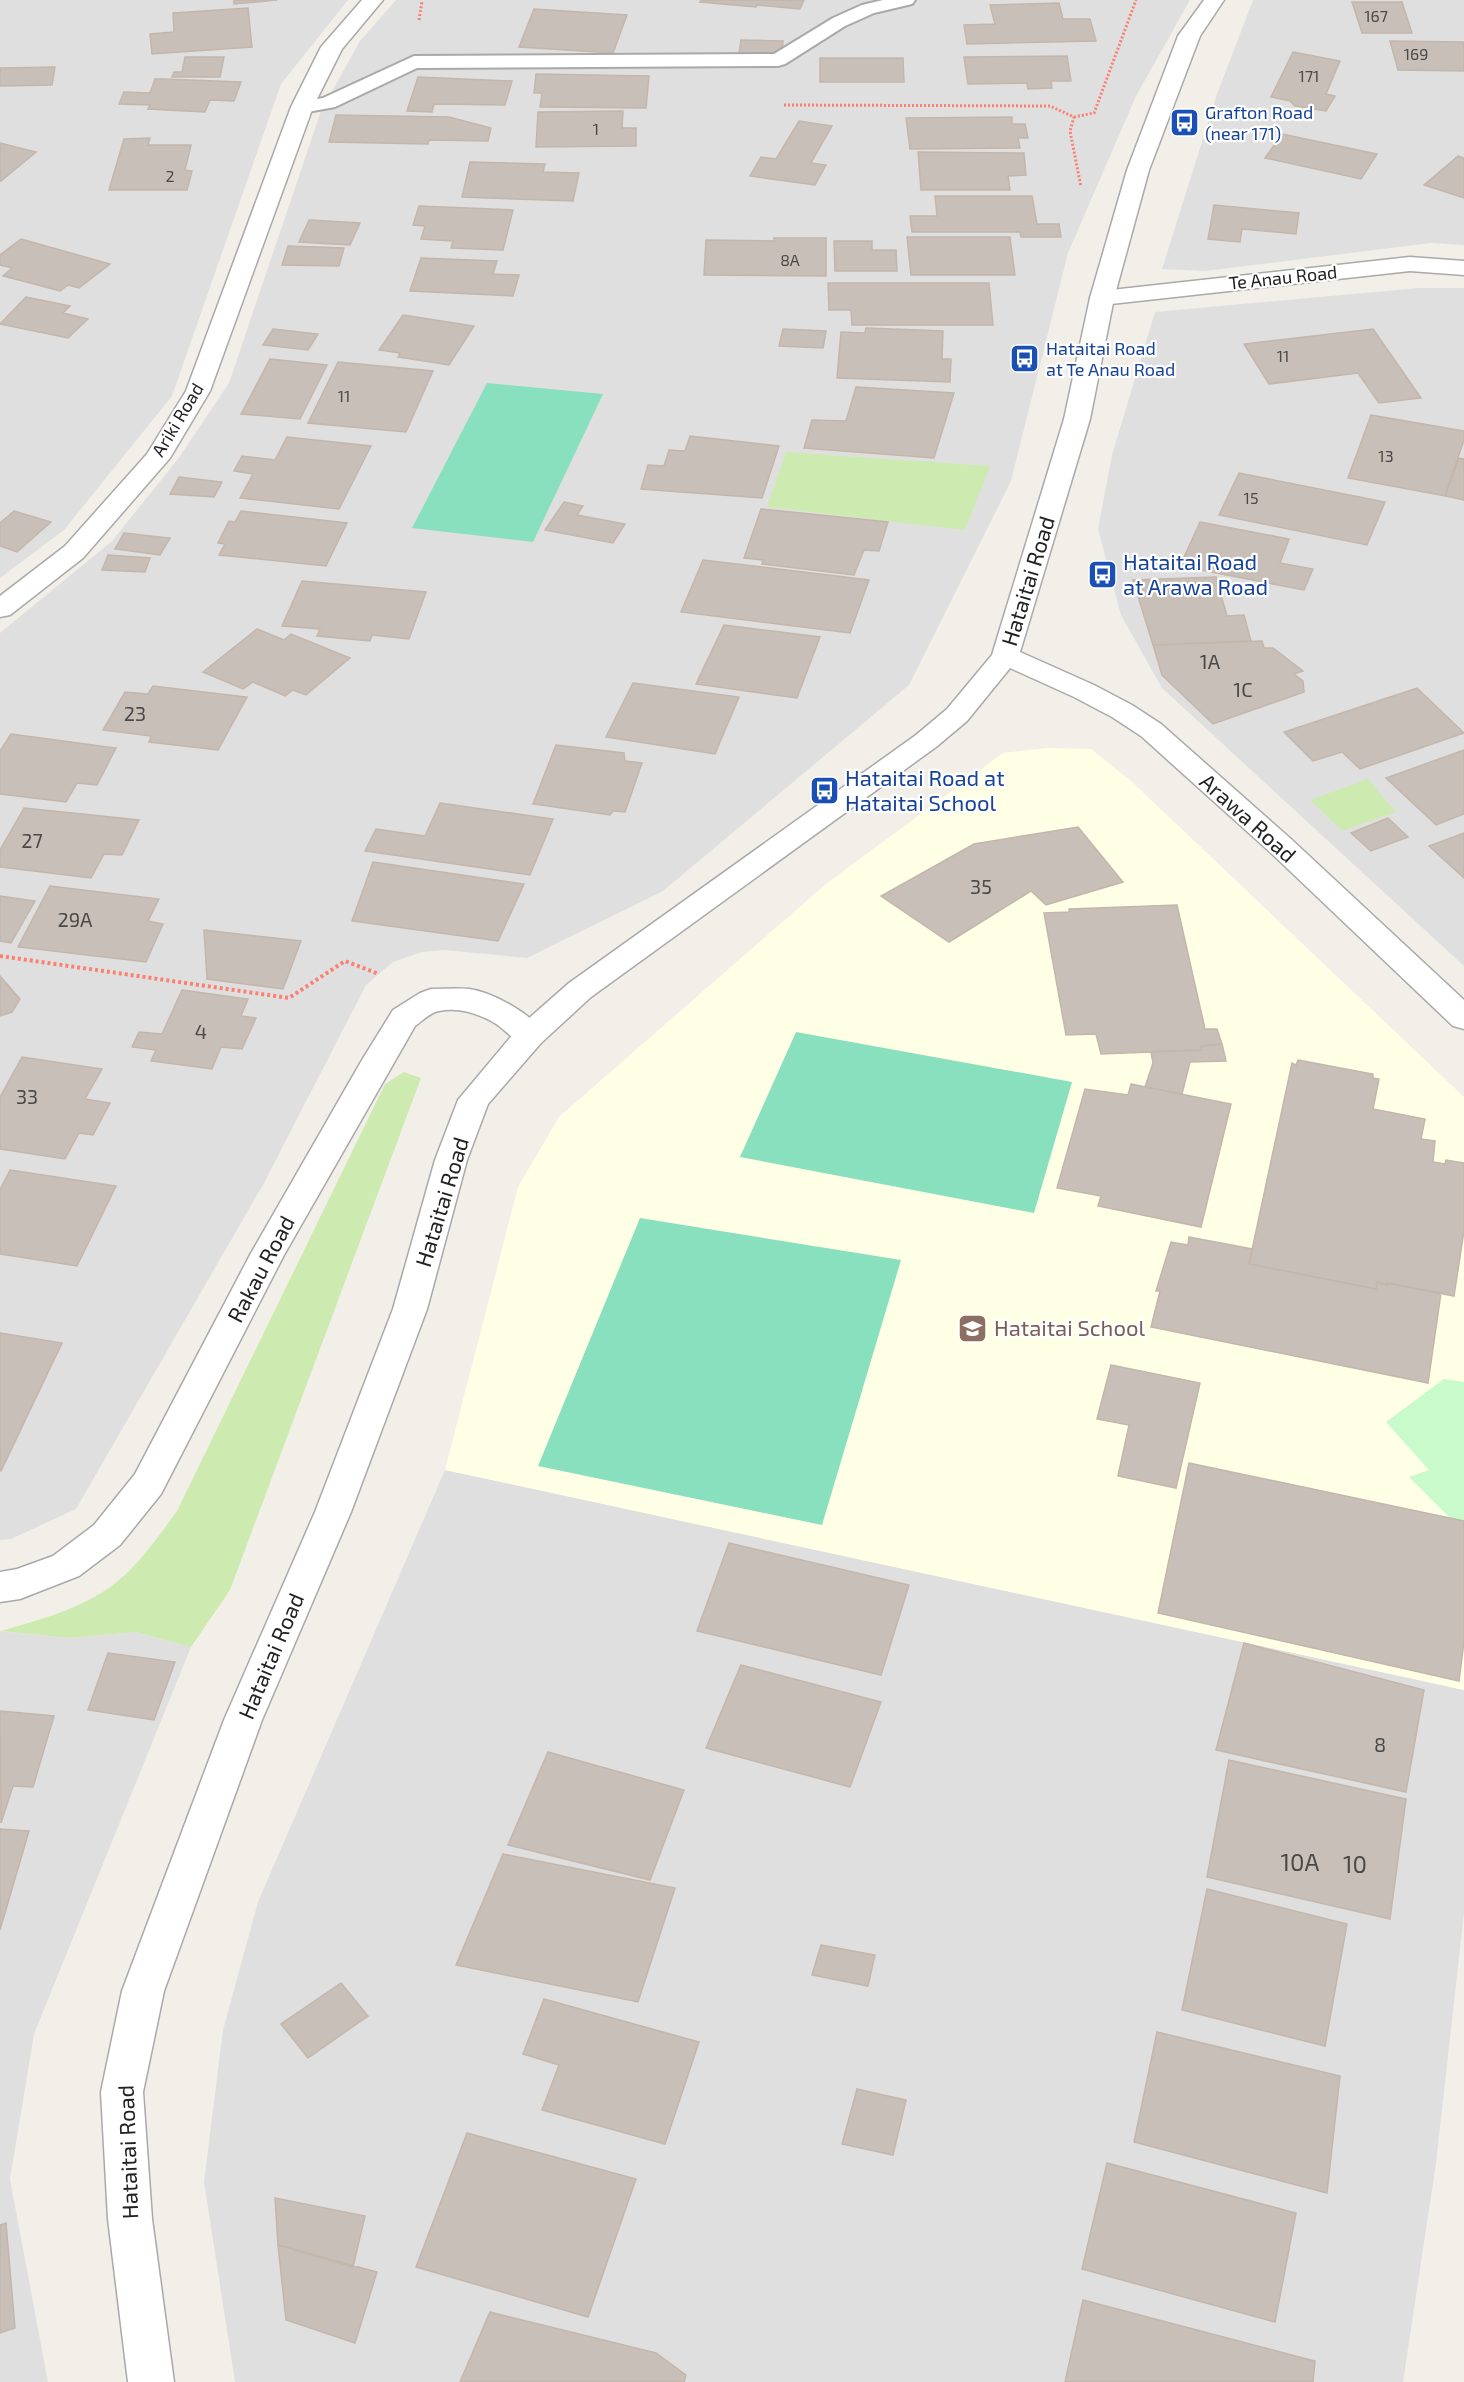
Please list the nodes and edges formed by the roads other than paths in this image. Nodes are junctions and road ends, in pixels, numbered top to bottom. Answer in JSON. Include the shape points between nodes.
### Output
{"nodes":[{"id":1,"x":374,"y":0,"type":"edge"},
{"id":2,"x":906,"y":0,"type":"edge"},
{"id":3,"x":1214,"y":0,"type":"edge"},
{"id":4,"x":302,"y":107,"type":"junction"},
{"id":5,"x":1464,"y":268,"type":"edge"},
{"id":6,"x":1102,"y":298,"type":"junction"},
{"id":7,"x":0,"y":609,"type":"edge"},
{"id":8,"x":1005,"y":656,"type":"junction"},
{"id":9,"x":1464,"y":1018,"type":"edge"},
{"id":10,"x":530,"y":1035,"type":"junction"},
{"id":11,"x":0,"y":1587,"type":"edge"},
{"id":12,"x":151,"y":2382,"type":"edge"}],
"edges":[{"from":1,"to":4,"type":"street","name":"Ariki Road","via":[[332,47]]},
{"from":2,"to":4,"type":"lane","via":[[868,9],[838,22],[778,60],[414,63],[328,103]]},
{"from":3,"to":6,"type":"street","name":"Hataitai Road","via":[[1189,36],[1138,170]]},
{"from":4,"to":7,"type":"street","name":"Ariki Road","via":[[198,391],[157,458],[74,552]]},
{"from":5,"to":6,"type":"street","name":"Te Anau Road","via":[[1410,264]]},
{"from":6,"to":8,"type":"street","name":"Hataitai Road","via":[[1077,419]]},
{"from":8,"to":9,"type":"street","name":"Arawa Road","via":[[1084,691],[1151,730]]},
{"from":8,"to":10,"type":"street","name":"Hataitai Road","via":[[957,715],[927,741],[580,990]]},
{"from":10,"to":11,"type":"street","name":"Rakau Road","via":[[505,1015],[471,1000],[431,1000],[404,1018],[267,1255],[148,1485],[107,1535],[66,1566],[20,1584]]},
{"from":10,"to":12,"type":"street","name":"Hataitai Road","via":[[474,1101],[451,1160],[410,1309],[333,1512],[243,1720],[143,1991],[122,2092],[130,2219]]}]}
